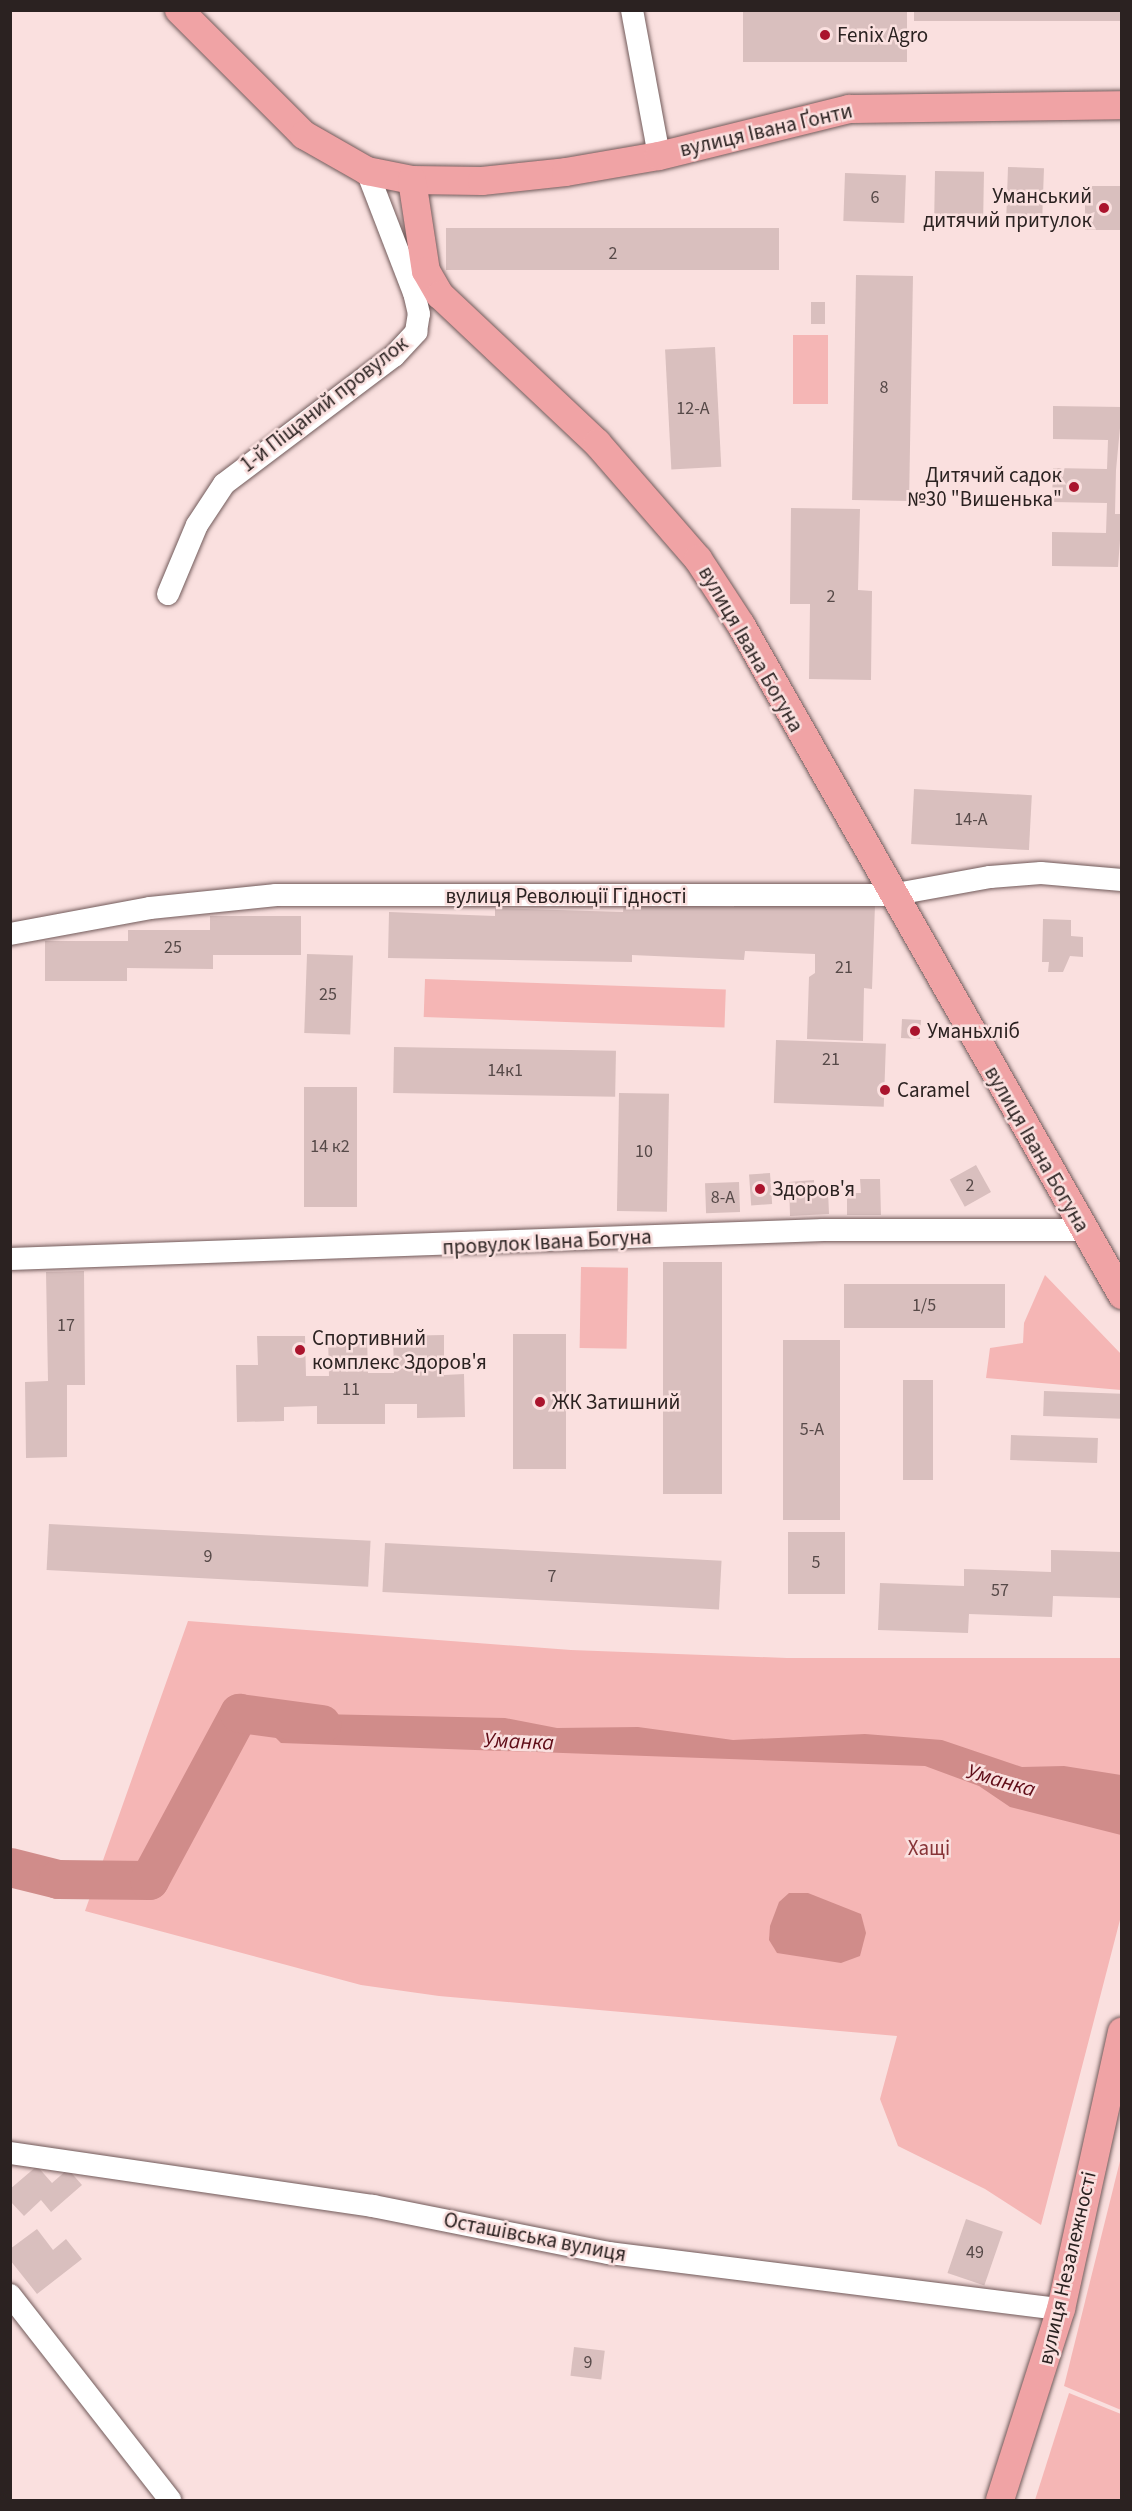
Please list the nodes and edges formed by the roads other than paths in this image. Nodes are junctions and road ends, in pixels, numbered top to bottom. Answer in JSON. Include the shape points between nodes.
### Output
{"nodes":[{"id":1,"x":179,"y":10,"type":"edge"},
{"id":2,"x":632,"y":10,"type":"edge"},
{"id":3,"x":1122,"y":105,"type":"edge"},
{"id":4,"x":659,"y":156,"type":"junction"},
{"id":5,"x":367,"y":171,"type":"junction"},
{"id":6,"x":412,"y":180,"type":"junction"},
{"id":7,"x":168,"y":594,"type":"dead end"},
{"id":8,"x":1122,"y":880,"type":"edge"},
{"id":9,"x":891,"y":896,"type":"junction"},
{"id":10,"x":10,"y":934,"type":"edge"},
{"id":11,"x":1083,"y":1230,"type":"junction"},
{"id":12,"x":10,"y":1259,"type":"edge"},
{"id":13,"x":1122,"y":1295,"type":"edge"},
{"id":14,"x":1122,"y":2032,"type":"edge"},
{"id":15,"x":10,"y":2153,"type":"edge"},
{"id":16,"x":10,"y":2295,"type":"edge"},
{"id":17,"x":1061,"y":2309,"type":"junction"},
{"id":18,"x":170,"y":2500,"type":"edge"},
{"id":19,"x":1000,"y":2500,"type":"edge"}],
"edges":[{"from":1,"to":5,"type":"main road","via":[[304,135]]},
{"from":2,"to":4,"type":"street"},
{"from":3,"to":4,"type":"main road","name":"вулиця Івана Ґонти","via":[[849,109]]},
{"from":4,"to":6,"type":"main road","name":"вулиця Івана Ґонти","via":[[482,181]]},
{"from":5,"to":6,"type":"main road"},
{"from":5,"to":7,"type":"street","name":"1-й Піщаний провулок","via":[[414,293],[419,314],[416,333],[394,356],[224,484],[197,525]]},
{"from":6,"to":9,"type":"main road","name":"вулиця Івана Богуна","via":[[432,283],[597,443],[699,559],[741,625]]},
{"from":8,"to":9,"type":"street","name":"вулиця Революції Гідності","via":[[1041,873],[990,876]]},
{"from":9,"to":10,"type":"street","name":"вулиця Революції Гідності","via":[[276,895],[150,908]]},
{"from":9,"to":11,"type":"main road","name":"вулиця Івана Богуна"},
{"from":11,"to":12,"type":"street","name":"провулок Івана Богуна","via":[[823,1230]]},
{"from":11,"to":13,"type":"main road","name":"вулиця Івана Богуна"},
{"from":14,"to":17,"type":"main road","name":"вулиця Незалежності"},
{"from":15,"to":17,"type":"street","name":"Осташівська вулиця","via":[[373,2206],[609,2253]]},
{"from":16,"to":18,"type":"street"},
{"from":17,"to":19,"type":"main road","name":"вулиця Незалежності"}]}
